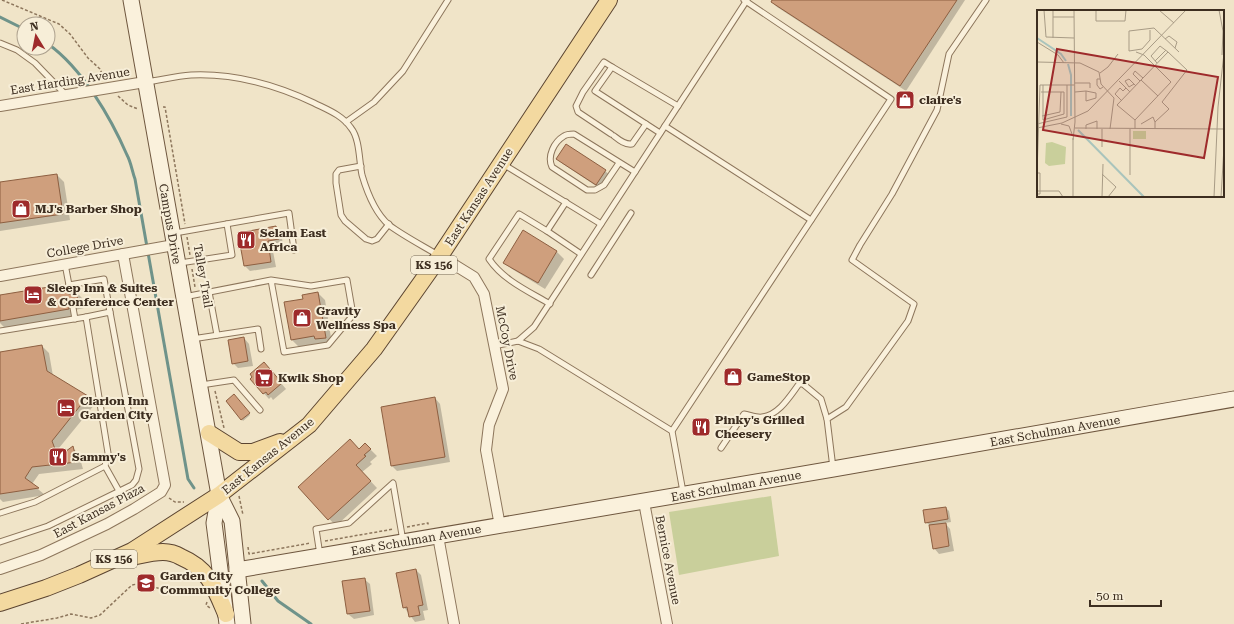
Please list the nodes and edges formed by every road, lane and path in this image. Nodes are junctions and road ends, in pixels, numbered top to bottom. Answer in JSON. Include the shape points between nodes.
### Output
{"nodes":[{"id":1,"x":2,"y":0,"type":"edge"},
{"id":2,"x":131,"y":0,"type":"edge"},
{"id":3,"x":448,"y":0,"type":"edge"},
{"id":4,"x":609,"y":0,"type":"edge"},
{"id":5,"x":986,"y":0,"type":"edge"},
{"id":6,"x":746,"y":1,"type":"edge"},
{"id":7,"x":0,"y":43,"type":"edge"},
{"id":8,"x":612,"y":67,"type":"junction"},
{"id":9,"x":145,"y":82,"type":"junction"},
{"id":10,"x":103,"y":85,"type":"junction"},
{"id":11,"x":66,"y":96,"type":"junction"},
{"id":12,"x":119,"y":98,"type":"dead end"},
{"id":13,"x":0,"y":106,"type":"edge"},
{"id":14,"x":678,"y":106,"type":"junction"},
{"id":15,"x":160,"y":108,"type":"dead end"},
{"id":16,"x":139,"y":110,"type":"dead end"},
{"id":17,"x":346,"y":122,"type":"junction"},
{"id":18,"x":646,"y":124,"type":"junction"},
{"id":19,"x":665,"y":126,"type":"junction"},
{"id":20,"x":660,"y":133,"type":"junction"},
{"id":21,"x":501,"y":162,"type":"junction"},
{"id":22,"x":619,"y":163,"type":"junction"},
{"id":23,"x":361,"y":166,"type":"junction"},
{"id":24,"x":635,"y":172,"type":"junction"},
{"id":25,"x":566,"y":202,"type":"junction"},
{"id":26,"x":631,"y":213,"type":"dead end"},
{"id":27,"x":811,"y":220,"type":"junction"},
{"id":28,"x":227,"y":224,"type":"junction"},
{"id":29,"x":389,"y":224,"type":"junction"},
{"id":30,"x":601,"y":224,"type":"junction"},
{"id":31,"x":547,"y":232,"type":"junction"},
{"id":32,"x":173,"y":239,"type":"junction"},
{"id":33,"x":294,"y":250,"type":"dead end"},
{"id":34,"x":123,"y":254,"type":"junction"},
{"id":35,"x":581,"y":254,"type":"junction"},
{"id":36,"x":440,"y":256,"type":"junction"},
{"id":37,"x":184,"y":263,"type":"junction"},
{"id":38,"x":64,"y":264,"type":"junction"},
{"id":39,"x":591,"y":275,"type":"dead end"},
{"id":40,"x":0,"y":276,"type":"edge"},
{"id":41,"x":271,"y":280,"type":"junction"},
{"id":42,"x":209,"y":292,"type":"junction"},
{"id":43,"x":190,"y":296,"type":"junction"},
{"id":44,"x":72,"y":302,"type":"dead end"},
{"id":45,"x":550,"y":304,"type":"junction"},
{"id":46,"x":110,"y":312,"type":"junction"},
{"id":47,"x":86,"y":317,"type":"junction"},
{"id":48,"x":75,"y":319,"type":"junction"},
{"id":49,"x":0,"y":331,"type":"edge"},
{"id":50,"x":217,"y":335,"type":"junction"},
{"id":51,"x":191,"y":339,"type":"junction"},
{"id":52,"x":518,"y":341,"type":"junction"},
{"id":53,"x":494,"y":346,"type":"junction"},
{"id":54,"x":261,"y":349,"type":"dead end"},
{"id":55,"x":206,"y":384,"type":"junction"},
{"id":56,"x":1234,"y":400,"type":"edge"},
{"id":57,"x":260,"y":410,"type":"dead end"},
{"id":58,"x":827,"y":419,"type":"junction"},
{"id":59,"x":225,"y":429,"type":"dead end"},
{"id":60,"x":672,"y":431,"type":"junction"},
{"id":61,"x":209,"y":433,"type":"junction"},
{"id":62,"x":291,"y":439,"type":"junction"},
{"id":63,"x":721,"y":448,"type":"dead end"},
{"id":64,"x":105,"y":466,"type":"junction"},
{"id":65,"x":833,"y":469,"type":"junction"},
{"id":66,"x":119,"y":491,"type":"junction"},
{"id":67,"x":161,"y":492,"type":"junction"},
{"id":68,"x":219,"y":495,"type":"junction"},
{"id":69,"x":684,"y":495,"type":"junction"},
{"id":70,"x":644,"y":502,"type":"junction"},
{"id":71,"x":0,"y":513,"type":"edge"},
{"id":72,"x":193,"y":513,"type":"junction"},
{"id":73,"x":500,"y":526,"type":"junction"},
{"id":74,"x":387,"y":530,"type":"dead end"},
{"id":75,"x":438,"y":536,"type":"junction"},
{"id":76,"x":329,"y":540,"type":"dead end"},
{"id":77,"x":0,"y":542,"type":"edge"},
{"id":78,"x":403,"y":542,"type":"junction"},
{"id":79,"x":308,"y":544,"type":"dead end"},
{"id":80,"x":249,"y":554,"type":"dead end"},
{"id":81,"x":320,"y":556,"type":"junction"},
{"id":82,"x":111,"y":560,"type":"junction"},
{"id":83,"x":0,"y":569,"type":"edge"},
{"id":84,"x":237,"y":570,"type":"junction"},
{"id":85,"x":202,"y":592,"type":"dead end"},
{"id":86,"x":0,"y":603,"type":"edge"},
{"id":87,"x":226,"y":619,"type":"edge"},
{"id":88,"x":21,"y":624,"type":"edge"},
{"id":89,"x":243,"y":624,"type":"edge"},
{"id":90,"x":454,"y":624,"type":"edge"},
{"id":91,"x":667,"y":624,"type":"edge"}],
"edges":[{"from":1,"to":10,"type":"path","via":[[59,24],[100,69]]},
{"from":2,"to":9,"type":"street","name":"Campus Drive"},
{"from":3,"to":17,"type":"lane","via":[[402,72],[374,102]]},
{"from":4,"to":21,"type":"main road","name":"East Kansas Avenue","number":"KS 156"},
{"from":5,"to":58,"type":"lane","via":[[949,54],[937,110],[892,194],[852,260],[914,304],[908,321],[846,407]]},
{"from":6,"to":14,"type":"lane"},
{"from":6,"to":27,"type":"lane","via":[[891,99]]},
{"from":7,"to":11,"type":"lane","via":[[17,50],[35,63]]},
{"from":8,"to":14,"type":"lane"},
{"from":8,"to":18,"type":"lane","via":[[596,91]]},
{"from":8,"to":18,"type":"lane","via":[[604,62],[583,92],[576,106],[578,112],[628,145],[632,144]]},
{"from":9,"to":10,"type":"street","name":"East Harding Avenue"},
{"from":9,"to":17,"type":"lane","via":[[189,75],[239,78],[268,84],[306,99],[341,116]]},
{"from":9,"to":32,"type":"street","name":"Campus Drive"},
{"from":10,"to":11,"type":"street","name":"East Harding Avenue"},
{"from":11,"to":13,"type":"street","name":"East Harding Avenue"},
{"from":12,"to":16,"type":"path"},
{"from":14,"to":19,"type":"lane"},
{"from":15,"to":32,"type":"path","name":"Talley Trail","via":[[165,107]]},
{"from":17,"to":23,"type":"lane","via":[[352,129],[358,146]]},
{"from":18,"to":20,"type":"lane"},
{"from":19,"to":20,"type":"lane"},
{"from":19,"to":27,"type":"lane"},
{"from":20,"to":24,"type":"lane"},
{"from":21,"to":25,"type":"lane"},
{"from":21,"to":36,"type":"main road","name":"East Kansas Avenue","number":"KS 156"},
{"from":22,"to":22,"type":"lane","via":[[574,134],[565,135],[550,155],[552,167],[588,190],[596,190],[604,185]]},
{"from":22,"to":24,"type":"lane"},
{"from":23,"to":29,"type":"lane","via":[[373,206]]},
{"from":23,"to":29,"type":"lane","via":[[339,170],[336,174],[341,216],[366,239],[372,241],[377,239]]},
{"from":24,"to":30,"type":"lane"},
{"from":25,"to":30,"type":"lane"},
{"from":25,"to":31,"type":"lane"},
{"from":26,"to":39,"type":"lane"},
{"from":27,"to":60,"type":"lane"},
{"from":28,"to":32,"type":"lane"},
{"from":28,"to":33,"type":"lane","via":[[289,213]]},
{"from":28,"to":37,"type":"lane","via":[[232,254]]},
{"from":29,"to":36,"type":"lane"},
{"from":30,"to":35,"type":"lane"},
{"from":31,"to":35,"type":"lane"},
{"from":31,"to":45,"type":"lane","via":[[519,214],[489,259],[510,280]]},
{"from":32,"to":34,"type":"street","name":"College Drive"},
{"from":32,"to":37,"type":"street","name":"Campus Drive"},
{"from":32,"to":37,"type":"path","name":"Talley Trail"},
{"from":34,"to":38,"type":"street","name":"College Drive"},
{"from":34,"to":67,"type":"street","name":"East Kansas Plaza","via":[[165,485]]},
{"from":35,"to":45,"type":"lane"},
{"from":36,"to":53,"type":"street","name":"McCoy Drive","via":[[474,277],[484,294]]},
{"from":36,"to":62,"type":"main road","name":"East Kansas Avenue","number":"KS 156","via":[[374,349],[309,425]]},
{"from":37,"to":43,"type":"street","name":"Campus Drive"},
{"from":37,"to":43,"type":"path","name":"Talley Trail"},
{"from":38,"to":40,"type":"street","name":"College Drive"},
{"from":38,"to":46,"type":"lane","via":[[69,288],[104,279]]},
{"from":41,"to":41,"type":"lane","via":[[311,286],[347,280],[353,315],[328,345],[284,352]]},
{"from":41,"to":42,"type":"lane"},
{"from":42,"to":43,"type":"lane"},
{"from":42,"to":50,"type":"lane"},
{"from":43,"to":51,"type":"street","name":"Campus Drive"},
{"from":44,"to":48,"type":"lane"},
{"from":45,"to":52,"type":"lane","via":[[534,327]]},
{"from":46,"to":47,"type":"lane"},
{"from":46,"to":66,"type":"lane","via":[[139,469],[132,485]]},
{"from":47,"to":48,"type":"lane"},
{"from":47,"to":64,"type":"lane","via":[[108,453]]},
{"from":48,"to":49,"type":"lane"},
{"from":50,"to":51,"type":"lane"},
{"from":50,"to":54,"type":"lane","via":[[258,328]]},
{"from":51,"to":55,"type":"street","name":"Campus Drive"},
{"from":52,"to":53,"type":"lane"},
{"from":52,"to":60,"type":"lane","via":[[539,349]]},
{"from":53,"to":73,"type":"street","name":"McCoy Drive","via":[[502,389],[489,425],[486,450]]},
{"from":55,"to":57,"type":"lane","via":[[234,380]]},
{"from":55,"to":59,"type":"path"},
{"from":55,"to":61,"type":"street","name":"Campus Drive"},
{"from":56,"to":65,"type":"street","name":"East Schulman Avenue"},
{"from":58,"to":63,"type":"lane","via":[[821,399],[803,384],[799,384],[781,407],[768,415],[761,417],[744,414]]},
{"from":58,"to":65,"type":"lane"},
{"from":60,"to":69,"type":"lane"},
{"from":61,"to":62,"type":"main road","via":[[239,452],[253,452]]},
{"from":61,"to":68,"type":"street","name":"Campus Drive"},
{"from":62,"to":68,"type":"main road","name":"East Kansas Avenue","number":"KS 156"},
{"from":64,"to":66,"type":"lane"},
{"from":64,"to":71,"type":"lane","via":[[35,502]]},
{"from":65,"to":69,"type":"street","name":"East Schulman Avenue"},
{"from":66,"to":77,"type":"lane","via":[[48,526]]},
{"from":67,"to":72,"type":"path","via":[[175,502],[186,502]]},
{"from":67,"to":83,"type":"street","name":"East Kansas Plaza","via":[[73,541]]},
{"from":68,"to":72,"type":"main road","name":"East Kansas Avenue","number":"KS 156"},
{"from":68,"to":84,"type":"street","name":"Campus Drive","via":[[232,521]]},
{"from":68,"to":87,"type":"street","name":"Campus Drive","via":[[214,524]]},
{"from":69,"to":70,"type":"street","name":"East Schulman Avenue"},
{"from":70,"to":73,"type":"street","name":"East Schulman Avenue"},
{"from":70,"to":91,"type":"street","name":"Bernice Avenue"},
{"from":72,"to":82,"type":"main road","name":"East Kansas Avenue","number":"KS 156","via":[[132,551]]},
{"from":73,"to":75,"type":"street","name":"East Schulman Avenue"},
{"from":74,"to":76,"type":"path"},
{"from":75,"to":78,"type":"street","name":"East Schulman Avenue"},
{"from":75,"to":90,"type":"street"},
{"from":78,"to":81,"type":"street","name":"East Schulman Avenue"},
{"from":78,"to":81,"type":"lane","via":[[393,483],[349,523],[316,529]]},
{"from":79,"to":80,"type":"path"},
{"from":81,"to":84,"type":"street","name":"East Schulman Avenue"},
{"from":82,"to":86,"type":"main road","name":"East Kansas Avenue","number":"KS 156","via":[[46,588]]},
{"from":82,"to":87,"type":"main road","via":[[164,552],[191,561],[205,573],[216,590]]},
{"from":84,"to":89,"type":"street","name":"Campus Drive"},
{"from":85,"to":88,"type":"path","via":[[170,592],[142,583],[132,586],[100,615],[91,618],[71,614]]}]}
